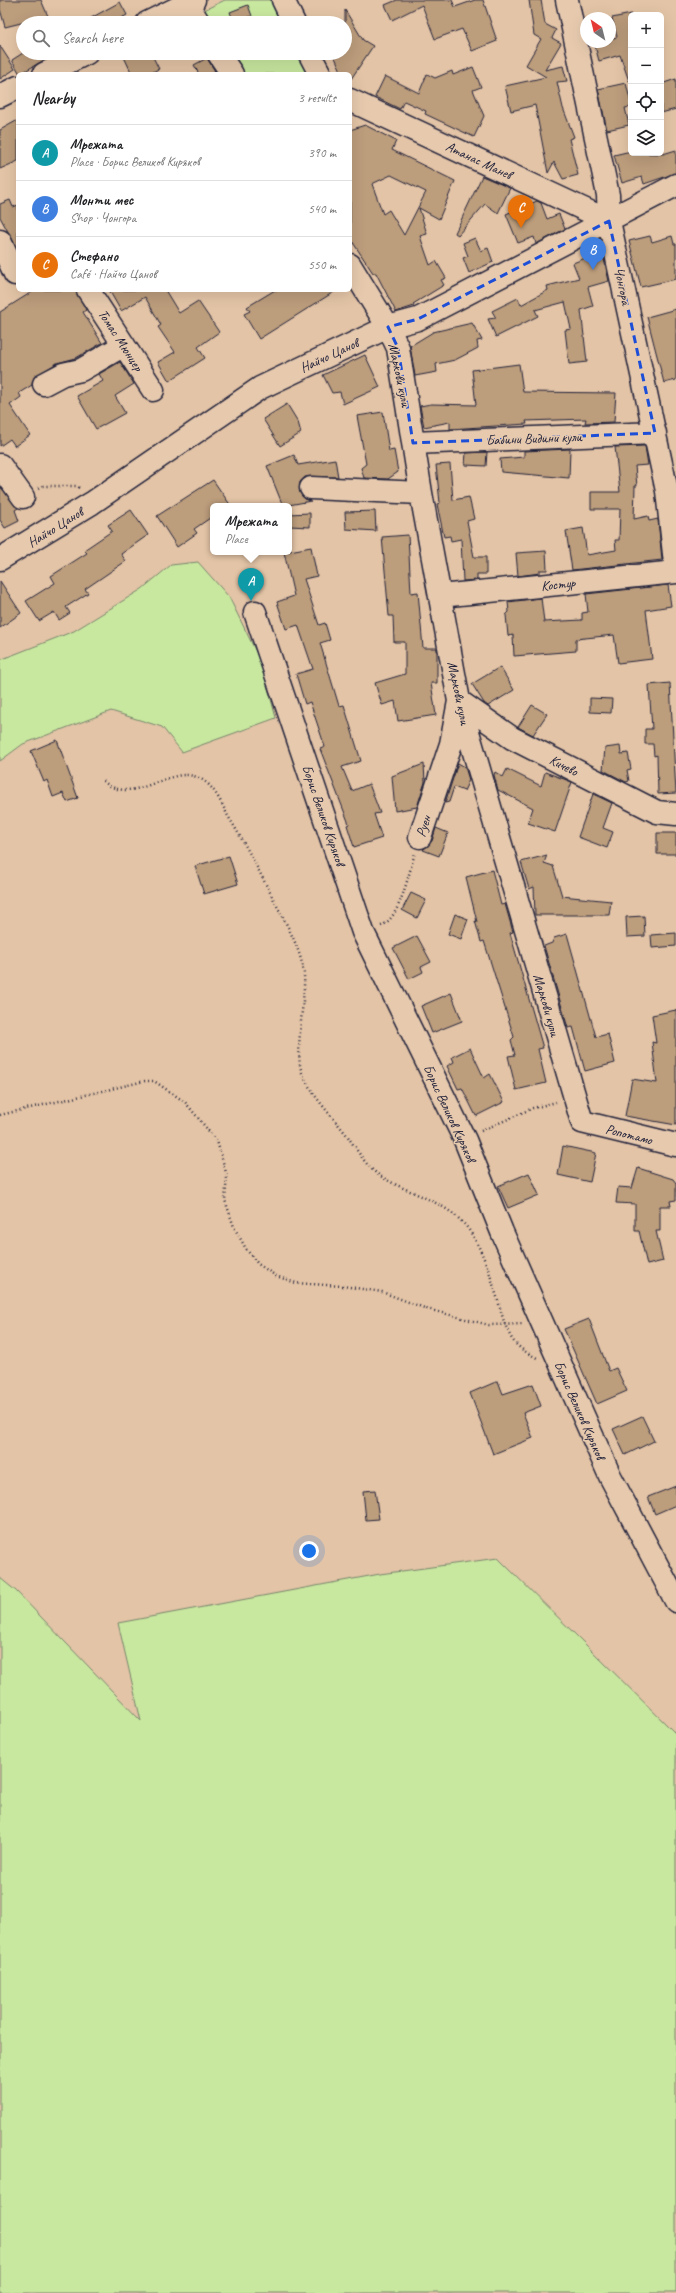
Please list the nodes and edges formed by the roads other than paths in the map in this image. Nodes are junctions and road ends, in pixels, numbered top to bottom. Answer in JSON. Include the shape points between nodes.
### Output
{"nodes":[{"id":1,"x":283,"y":0,"type":"edge"},
{"id":2,"x":566,"y":0,"type":"edge"},
{"id":3,"x":188,"y":1,"type":"edge"},
{"id":4,"x":160,"y":16,"type":"edge"},
{"id":5,"x":196,"y":16,"type":"edge"},
{"id":6,"x":291,"y":16,"type":"edge"},
{"id":7,"x":73,"y":60,"type":"edge"},
{"id":8,"x":223,"y":60,"type":"edge"},
{"id":9,"x":313,"y":60,"type":"edge"},
{"id":10,"x":48,"y":72,"type":"edge"},
{"id":11,"x":231,"y":72,"type":"edge"},
{"id":12,"x":319,"y":72,"type":"edge"},
{"id":13,"x":16,"y":88,"type":"edge"},
{"id":14,"x":0,"y":96,"type":"edge"},
{"id":15,"x":352,"y":101,"type":"edge"},
{"id":16,"x":676,"y":185,"type":"edge"},
{"id":17,"x":609,"y":221,"type":"junction"},
{"id":18,"x":0,"y":241,"type":"edge"},
{"id":19,"x":352,"y":268,"type":"edge"},
{"id":20,"x":11,"y":277,"type":"edge"},
{"id":21,"x":89,"y":292,"type":"edge"},
{"id":22,"x":388,"y":327,"type":"junction"},
{"id":23,"x":124,"y":345,"type":"junction"},
{"id":24,"x":44,"y":384,"type":"dead end"},
{"id":25,"x":153,"y":390,"type":"dead end"},
{"id":26,"x":655,"y":433,"type":"junction"},
{"id":27,"x":413,"y":443,"type":"junction"},
{"id":28,"x":0,"y":465,"type":"edge"},
{"id":29,"x":672,"y":487,"type":"edge"},
{"id":30,"x":311,"y":488,"type":"dead end"},
{"id":31,"x":420,"y":493,"type":"junction"},
{"id":32,"x":23,"y":497,"type":"road end"},
{"id":33,"x":0,"y":559,"type":"edge"},
{"id":34,"x":676,"y":572,"type":"edge"},
{"id":35,"x":440,"y":596,"type":"junction"},
{"id":36,"x":255,"y":612,"type":"dead end"},
{"id":37,"x":459,"y":701,"type":"junction"},
{"id":38,"x":676,"y":814,"type":"edge"},
{"id":39,"x":420,"y":838,"type":"road end"},
{"id":40,"x":582,"y":1122,"type":"joint"},
{"id":41,"x":676,"y":1145,"type":"edge"},
{"id":42,"x":676,"y":1601,"type":"edge"}],
"edges":[{"from":1,"to":6,"type":"street"},
{"from":2,"to":17,"type":"street","name":"Чонгора","via":[[608,195]]},
{"from":3,"to":4,"type":"street"},
{"from":3,"to":5,"type":"street"},
{"from":7,"to":10,"type":"street"},
{"from":8,"to":11,"type":"street"},
{"from":9,"to":12,"type":"street"},
{"from":13,"to":14,"type":"street"},
{"from":15,"to":17,"type":"street","name":"Атанас Манев"},
{"from":16,"to":17,"type":"street","name":"Найчо Цанов"},
{"from":17,"to":22,"type":"street","name":"Найчо Цанов","via":[[418,319]]},
{"from":17,"to":26,"type":"street","name":"Чонгора"},
{"from":18,"to":20,"type":"street"},
{"from":19,"to":22,"type":"street","name":"Маркови кули"},
{"from":21,"to":23,"type":"street","name":"Томас Мюнцер"},
{"from":22,"to":27,"type":"street","name":"Маркови кули","via":[[398,348]]},
{"from":22,"to":33,"type":"street","name":"Найчо Цанов","via":[[260,388],[99,498]]},
{"from":23,"to":24,"type":"street","via":[[80,370],[63,374]]},
{"from":23,"to":25,"type":"street","name":"Томас Мюнцер"},
{"from":26,"to":27,"type":"street","name":"Бабини Видини кули"},
{"from":26,"to":29,"type":"street","name":"Чонгора"},
{"from":27,"to":31,"type":"street","name":"Маркови кули"},
{"from":28,"to":32,"type":"street"},
{"from":29,"to":34,"type":"street","name":"Чонгора"},
{"from":30,"to":31,"type":"street"},
{"from":31,"to":35,"type":"street","name":"Маркови кули"},
{"from":34,"to":35,"type":"street","name":"Костур"},
{"from":35,"to":37,"type":"street","name":"Маркови кули"},
{"from":36,"to":42,"type":"street","name":"Борис Великов Киряков","via":[[363,932],[465,1140],[610,1476]]},
{"from":37,"to":38,"type":"street","name":"Кичево","via":[[512,738],[657,812]]},
{"from":37,"to":39,"type":"street","name":"Руен","via":[[451,744]]},
{"from":37,"to":40,"type":"street","name":"Маркови кули"},
{"from":40,"to":41,"type":"street","name":"Ропотамо"}]}
